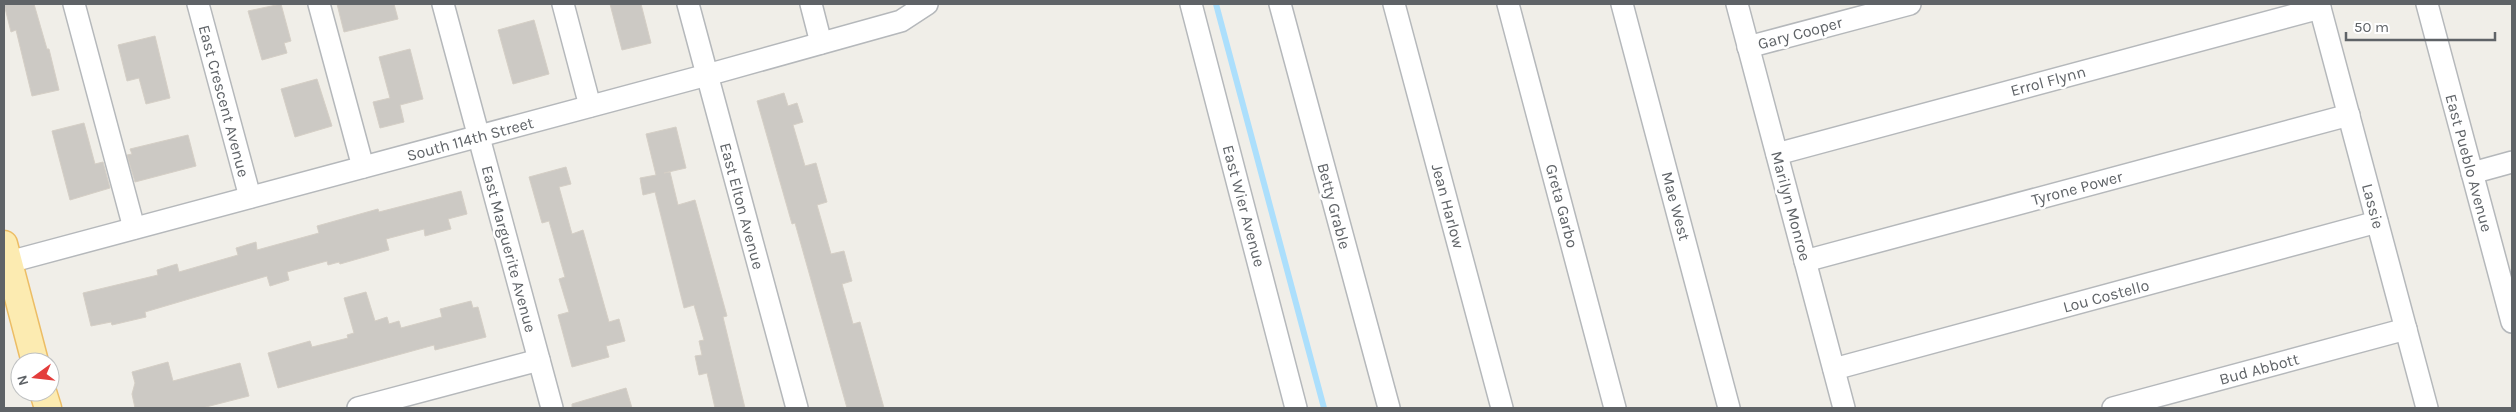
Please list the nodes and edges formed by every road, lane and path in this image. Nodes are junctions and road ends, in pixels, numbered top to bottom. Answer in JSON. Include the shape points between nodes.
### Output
{"nodes":[{"id":1,"x":74,"y":4,"type":"edge"},
{"id":2,"x":198,"y":4,"type":"edge"},
{"id":3,"x":319,"y":4,"type":"edge"},
{"id":4,"x":443,"y":4,"type":"edge"},
{"id":5,"x":563,"y":4,"type":"edge"},
{"id":6,"x":688,"y":4,"type":"edge"},
{"id":7,"x":811,"y":4,"type":"edge"},
{"id":8,"x":927,"y":4,"type":"edge"},
{"id":9,"x":1191,"y":4,"type":"edge"},
{"id":10,"x":1280,"y":4,"type":"edge"},
{"id":11,"x":1394,"y":4,"type":"edge"},
{"id":12,"x":1508,"y":4,"type":"edge"},
{"id":13,"x":1622,"y":4,"type":"edge"},
{"id":14,"x":1737,"y":4,"type":"edge"},
{"id":15,"x":1910,"y":4,"type":"edge"},
{"id":16,"x":2426,"y":4,"type":"edge"},
{"id":17,"x":2320,"y":6,"type":"edge"},
{"id":18,"x":821,"y":43,"type":"junction"},
{"id":19,"x":1748,"y":47,"type":"junction"},
{"id":20,"x":707,"y":75,"type":"junction"},
{"id":21,"x":590,"y":106,"type":"junction"},
{"id":22,"x":2349,"y":115,"type":"junction"},
{"id":23,"x":479,"y":136,"type":"junction"},
{"id":24,"x":1777,"y":154,"type":"junction"},
{"id":25,"x":2512,"y":162,"type":"edge"},
{"id":26,"x":362,"y":167,"type":"junction"},
{"id":27,"x":2472,"y":173,"type":"junction"},
{"id":28,"x":250,"y":197,"type":"junction"},
{"id":29,"x":2377,"y":222,"type":"junction"},
{"id":30,"x":134,"y":228,"type":"junction"},
{"id":31,"x":6,"y":253,"type":"edge"},
{"id":32,"x":1805,"y":261,"type":"junction"},
{"id":33,"x":2512,"y":322,"type":"edge"},
{"id":34,"x":2406,"y":329,"type":"junction"},
{"id":35,"x":32,"y":352,"type":"edge"},
{"id":36,"x":539,"y":360,"type":"junction"},
{"id":37,"x":1834,"y":369,"type":"junction"},
{"id":38,"x":358,"y":408,"type":"edge"},
{"id":39,"x":552,"y":408,"type":"edge"},
{"id":40,"x":797,"y":408,"type":"edge"},
{"id":41,"x":1296,"y":408,"type":"edge"},
{"id":42,"x":1389,"y":408,"type":"edge"},
{"id":43,"x":1502,"y":408,"type":"edge"},
{"id":44,"x":1615,"y":408,"type":"edge"},
{"id":45,"x":1729,"y":408,"type":"edge"},
{"id":46,"x":1844,"y":408,"type":"edge"},
{"id":47,"x":2113,"y":408,"type":"edge"},
{"id":48,"x":2427,"y":408,"type":"edge"}],
"edges":[{"from":1,"to":30,"type":"street"},
{"from":2,"to":28,"type":"street","name":"East Crescent Avenue"},
{"from":3,"to":26,"type":"street"},
{"from":4,"to":23,"type":"street","name":"East Marguerite Avenue"},
{"from":5,"to":21,"type":"street"},
{"from":6,"to":20,"type":"street","name":"East Elton Avenue"},
{"from":7,"to":18,"type":"street"},
{"from":8,"to":18,"type":"street","name":"South 114th Street","via":[[901,21]]},
{"from":9,"to":41,"type":"street","name":"East Wier Avenue"},
{"from":10,"to":42,"type":"street","name":"Betty Grable"},
{"from":11,"to":43,"type":"street","name":"Jean Harlow"},
{"from":12,"to":44,"type":"street","name":"Greta Garbo"},
{"from":13,"to":45,"type":"street","name":"Mae West"},
{"from":14,"to":19,"type":"street","name":"Marilyn Monroe"},
{"from":15,"to":19,"type":"street","name":"Gary Cooper"},
{"from":16,"to":27,"type":"street","name":"East Pueblo Avenue"},
{"from":17,"to":22,"type":"street","name":"Lassie"},
{"from":17,"to":24,"type":"street","name":"Errol Flynn"},
{"from":18,"to":20,"type":"street","name":"South 114th Street"},
{"from":19,"to":24,"type":"street","name":"Marilyn Monroe"},
{"from":20,"to":21,"type":"street","name":"South 114th Street"},
{"from":20,"to":40,"type":"street","name":"East Elton Avenue"},
{"from":21,"to":23,"type":"street","name":"South 114th Street"},
{"from":22,"to":29,"type":"street","name":"Lassie"},
{"from":22,"to":32,"type":"street","name":"Tyrone Power"},
{"from":23,"to":26,"type":"street","name":"South 114th Street"},
{"from":23,"to":36,"type":"street","name":"East Marguerite Avenue"},
{"from":24,"to":32,"type":"street","name":"Marilyn Monroe"},
{"from":25,"to":27,"type":"street"},
{"from":26,"to":28,"type":"street","name":"South 114th Street"},
{"from":27,"to":33,"type":"street","name":"East Pueblo Avenue"},
{"from":28,"to":30,"type":"street","name":"South 114th Street"},
{"from":29,"to":34,"type":"street","name":"Lassie"},
{"from":29,"to":37,"type":"street","name":"Lou Costello"},
{"from":30,"to":31,"type":"street","name":"South 114th Street"},
{"from":31,"to":35,"type":"main road"},
{"from":32,"to":37,"type":"street","name":"Marilyn Monroe"},
{"from":34,"to":47,"type":"street","name":"Bud Abbott"},
{"from":34,"to":48,"type":"street","name":"Lassie"},
{"from":36,"to":38,"type":"street"},
{"from":36,"to":39,"type":"street","name":"East Marguerite Avenue"},
{"from":37,"to":46,"type":"street","name":"Marilyn Monroe"}]}
